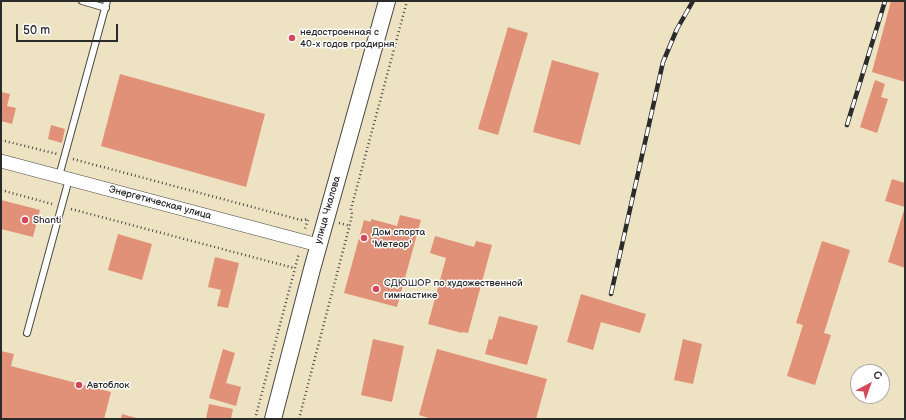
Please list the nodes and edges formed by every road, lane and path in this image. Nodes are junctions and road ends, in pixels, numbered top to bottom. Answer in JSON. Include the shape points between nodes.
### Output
{"nodes":[{"id":1,"x":82,"y":1,"type":"edge"},
{"id":2,"x":107,"y":1,"type":"edge"},
{"id":3,"x":387,"y":1,"type":"edge"},
{"id":4,"x":407,"y":1,"type":"edge"},
{"id":5,"x":106,"y":8,"type":"junction"},
{"id":6,"x":1,"y":140,"type":"edge"},
{"id":7,"x":65,"y":156,"type":"junction"},
{"id":8,"x":1,"y":161,"type":"edge"},
{"id":9,"x":64,"y":177,"type":"junction"},
{"id":10,"x":1,"y":190,"type":"edge"},
{"id":11,"x":61,"y":206,"type":"junction"},
{"id":12,"x":302,"y":241,"type":"junction"},
{"id":13,"x":318,"y":245,"type":"junction"},
{"id":14,"x":294,"y":268,"type":"junction"},
{"id":15,"x":28,"y":333,"type":"dead end"},
{"id":16,"x":255,"y":419,"type":"edge"},
{"id":17,"x":273,"y":419,"type":"edge"},
{"id":18,"x":299,"y":419,"type":"edge"}],
"edges":[{"from":1,"to":5,"type":"lane"},
{"from":2,"to":5,"type":"lane"},
{"from":3,"to":13,"type":"street","name":"улица Чкалова"},
{"from":4,"to":18,"type":"path"},
{"from":5,"to":7,"type":"lane"},
{"from":6,"to":7,"type":"path"},
{"from":7,"to":9,"type":"lane"},
{"from":7,"to":12,"type":"path","via":[[301,220],[308,219]]},
{"from":8,"to":9,"type":"street","name":"Энергетическая улица"},
{"from":9,"to":11,"type":"lane"},
{"from":9,"to":12,"type":"street","name":"Энергетическая улица"},
{"from":10,"to":11,"type":"path"},
{"from":11,"to":14,"type":"path"},
{"from":11,"to":15,"type":"lane"},
{"from":12,"to":13,"type":"street","name":"Энергетическая улица"},
{"from":12,"to":14,"type":"path"},
{"from":13,"to":17,"type":"street","name":"улица Чкалова"},
{"from":14,"to":16,"type":"path"}]}
